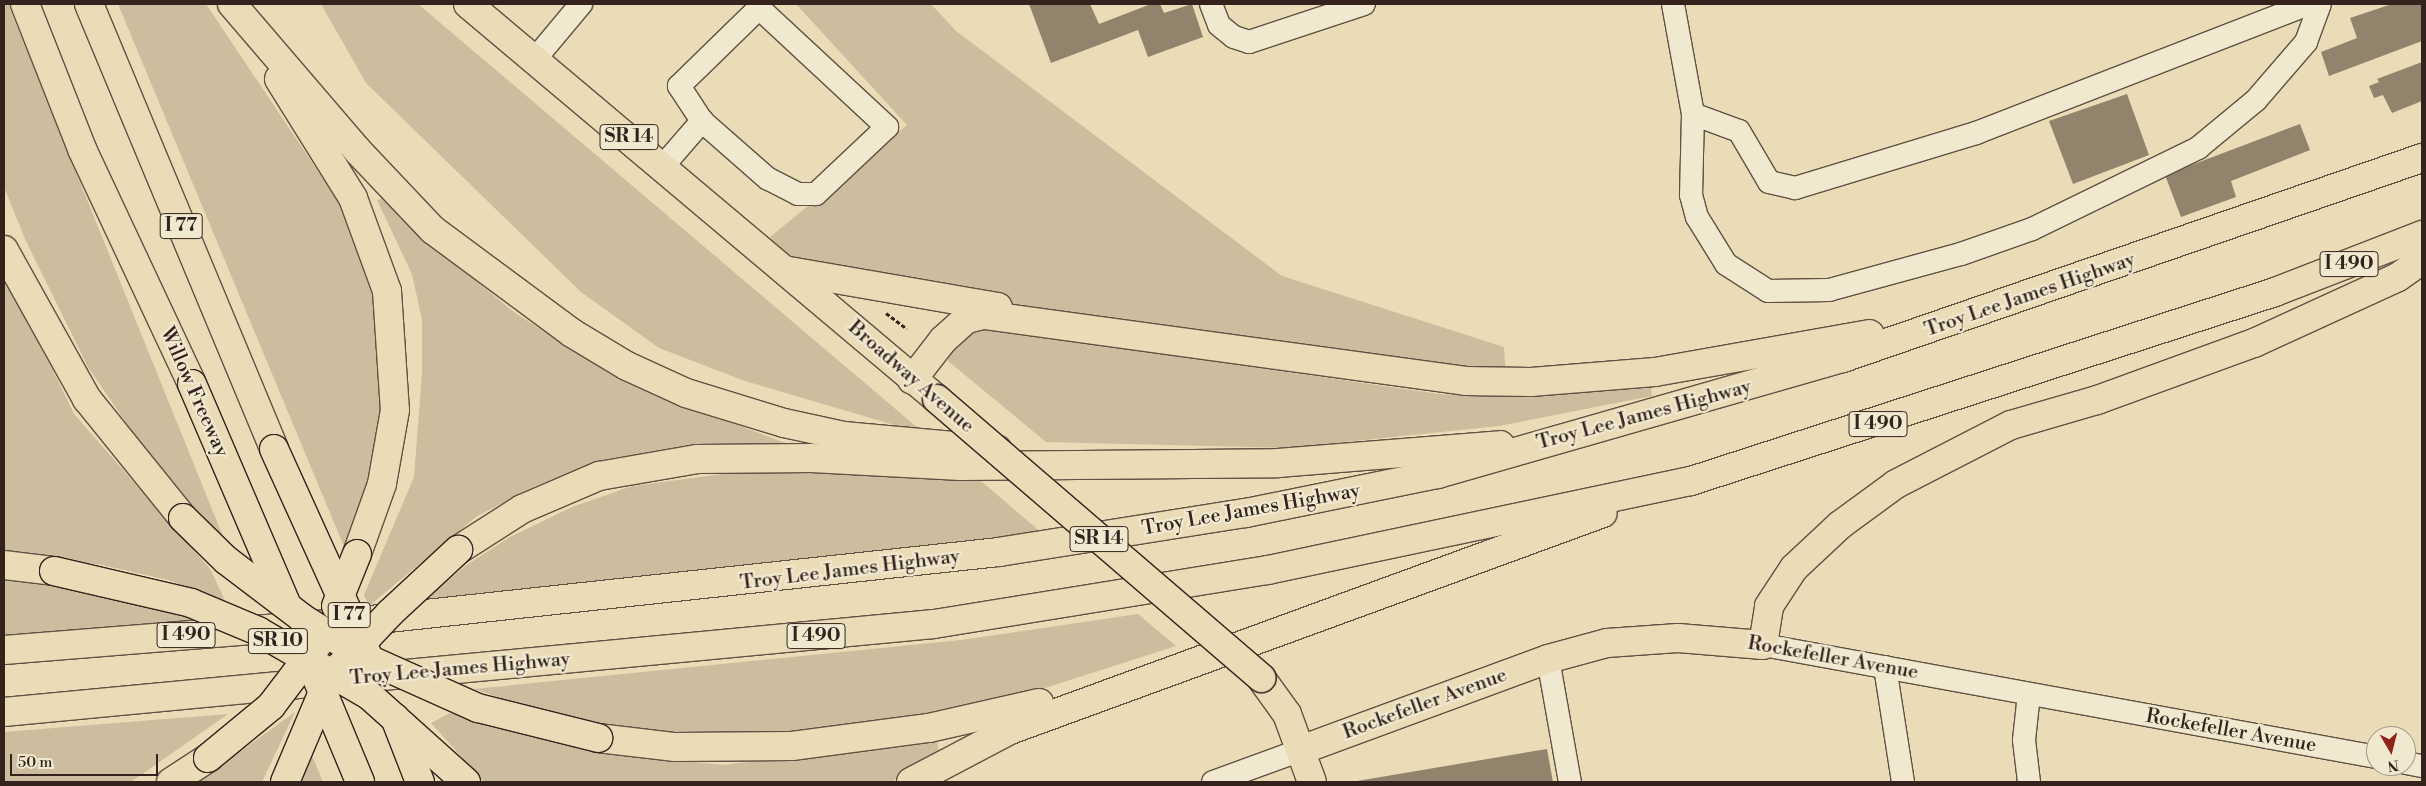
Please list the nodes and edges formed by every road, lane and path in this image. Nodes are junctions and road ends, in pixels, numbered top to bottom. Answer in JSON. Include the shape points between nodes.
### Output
{"nodes":[{"id":1,"x":25,"y":4,"type":"edge"},
{"id":2,"x":89,"y":4,"type":"edge"},
{"id":3,"x":231,"y":4,"type":"edge"},
{"id":4,"x":468,"y":4,"type":"edge"},
{"id":5,"x":581,"y":4,"type":"edge"},
{"id":6,"x":1211,"y":4,"type":"edge"},
{"id":7,"x":1364,"y":4,"type":"edge"},
{"id":8,"x":1674,"y":4,"type":"edge"},
{"id":9,"x":2308,"y":4,"type":"edge"},
{"id":10,"x":2320,"y":4,"type":"edge"},
{"id":11,"x":535,"y":59,"type":"junction"},
{"id":12,"x":1693,"y":114,"type":"junction"},
{"id":13,"x":702,"y":121,"type":"junction"},
{"id":14,"x":2422,"y":158,"type":"edge"},
{"id":15,"x":663,"y":166,"type":"junction"},
{"id":16,"x":2422,"y":235,"type":"edge"},
{"id":17,"x":4,"y":250,"type":"edge"},
{"id":18,"x":2422,"y":260,"type":"edge"},
{"id":19,"x":789,"y":271,"type":"junction"},
{"id":20,"x":879,"y":307,"type":"dead end"},
{"id":21,"x":1986,"y":310,"type":"junction"},
{"id":22,"x":1087,"y":326,"type":"junction"},
{"id":23,"x":907,"y":329,"type":"dead end"},
{"id":24,"x":912,"y":380,"type":"junction"},
{"id":25,"x":1534,"y":444,"type":"junction"},
{"id":26,"x":1148,"y":465,"type":"junction"},
{"id":27,"x":1691,"y":481,"type":"junction"},
{"id":28,"x":4,"y":565,"type":"edge"},
{"id":29,"x":1763,"y":645,"type":"junction"},
{"id":30,"x":4,"y":650,"type":"edge"},
{"id":31,"x":1548,"y":659,"type":"junction"},
{"id":32,"x":1180,"y":665,"type":"junction"},
{"id":33,"x":1885,"y":667,"type":"junction"},
{"id":34,"x":2030,"y":694,"type":"junction"},
{"id":35,"x":4,"y":712,"type":"edge"},
{"id":36,"x":1301,"y":750,"type":"junction"},
{"id":37,"x":2366,"y":755,"type":"edge"},
{"id":38,"x":171,"y":782,"type":"edge"},
{"id":39,"x":284,"y":782,"type":"edge"},
{"id":40,"x":360,"y":782,"type":"edge"},
{"id":41,"x":420,"y":782,"type":"edge"},
{"id":42,"x":466,"y":782,"type":"edge"},
{"id":43,"x":911,"y":782,"type":"edge"},
{"id":44,"x":1213,"y":782,"type":"edge"},
{"id":45,"x":1312,"y":782,"type":"edge"},
{"id":46,"x":1570,"y":782,"type":"edge"},
{"id":47,"x":1903,"y":782,"type":"edge"},
{"id":48,"x":2029,"y":782,"type":"edge"}],
"edges":[{"from":1,"to":40,"type":"main road","name":"Willow Freeway","number":"I 77","bridge":true,"via":[[82,149],[192,384]]},
{"from":2,"to":41,"type":"main road","number":"I 77","bridge":true,"via":[[274,449],[385,692]]},
{"from":3,"to":26,"type":"main road","via":[[357,150],[433,230],[572,333],[627,366],[743,413],[844,436]]},
{"from":3,"to":38,"type":"main road","bridge":true,"via":[[336,167],[368,234],[386,291],[395,410],[382,484],[357,554],[319,643],[271,706],[208,758]]},
{"from":4,"to":11,"type":"main road","name":"Broadway Avenue","number":"SR 14"},
{"from":5,"to":11,"type":"street"},
{"from":6,"to":7,"type":"street","via":[[1219,25],[1234,37],[1249,42]]},
{"from":8,"to":12,"type":"street"},
{"from":9,"to":12,"type":"street","via":[[1976,133],[1806,188],[1769,182],[1739,131]]},
{"from":10,"to":12,"type":"street","via":[[2306,42],[2256,100],[2198,148],[2032,229],[1961,254],[1829,290],[1768,291],[1726,264],[1697,217],[1691,195]]},
{"from":11,"to":15,"type":"main road","name":"Broadway Avenue","number":"SR 14"},
{"from":13,"to":13,"type":"street","via":[[679,86],[758,8],[887,127],[816,194],[798,194],[768,179]]},
{"from":13,"to":15,"type":"street"},
{"from":14,"to":21,"type":"main road","name":"Troy Lee James Highway","number":"I 490"},
{"from":15,"to":19,"type":"main road","name":"Broadway Avenue","number":"SR 14"},
{"from":16,"to":27,"type":"main road","name":"Troy Lee James Highway","number":"I 490","via":[[2275,292]]},
{"from":17,"to":32,"type":"main road","bridge":true,"via":[[87,399],[183,518],[226,560],[302,618],[366,658],[478,708],[598,738],[733,749],[856,740],[1026,707]]},
{"from":18,"to":29,"type":"main road","via":[[2398,277],[2254,343],[1990,434],[1896,484],[1833,531],[1794,568],[1769,606]]},
{"from":19,"to":22,"type":"main road"},
{"from":19,"to":24,"type":"main road","name":"Broadway Avenue","number":"SR 14"},
{"from":20,"to":23,"type":"path"},
{"from":21,"to":22,"type":"main road","via":[[1655,372],[1531,382],[1466,381],[1402,374]]},
{"from":21,"to":25,"type":"main road","name":"Troy Lee James Highway","number":"I 490","via":[[1692,405]]},
{"from":22,"to":24,"type":"main road","via":[[984,315],[966,319],[942,340]]},
{"from":24,"to":36,"type":"main road","name":"Broadway Avenue","number":"SR 14","bridge":true,"via":[[1261,678],[1287,714]]},
{"from":25,"to":26,"type":"main road","via":[[1278,463]]},
{"from":25,"to":30,"type":"main road","name":"Troy Lee James Highway","number":"I 490","via":[[1438,474],[1246,513],[839,573],[303,626]]},
{"from":26,"to":39,"type":"main road","bridge":true,"via":[[961,466],[811,458],[697,459],[644,466],[555,492],[458,550],[390,613],[329,678]]},
{"from":27,"to":32,"type":"main road"},
{"from":27,"to":35,"type":"main road","name":"Troy Lee James Highway","number":"I 490","via":[[1268,570],[934,624]]},
{"from":28,"to":42,"type":"main road","number":"SR 10","bridge":true,"via":[[54,571],[191,603],[266,635],[370,696]]},
{"from":29,"to":31,"type":"main road","name":"Rockefeller Avenue","via":[[1678,638],[1607,644]]},
{"from":29,"to":33,"type":"street","name":"Rockefeller Avenue"},
{"from":31,"to":36,"type":"main road","name":"Rockefeller Avenue"},
{"from":31,"to":46,"type":"street"},
{"from":32,"to":43,"type":"main road","via":[[1010,730]]},
{"from":33,"to":34,"type":"street","name":"Rockefeller Avenue"},
{"from":33,"to":47,"type":"street"},
{"from":34,"to":37,"type":"street","name":"Rockefeller Avenue"},
{"from":34,"to":48,"type":"street","via":[[2024,740]]},
{"from":36,"to":44,"type":"street"},
{"from":36,"to":45,"type":"main road","name":"Broadway Avenue","number":"SR 14"}]}
